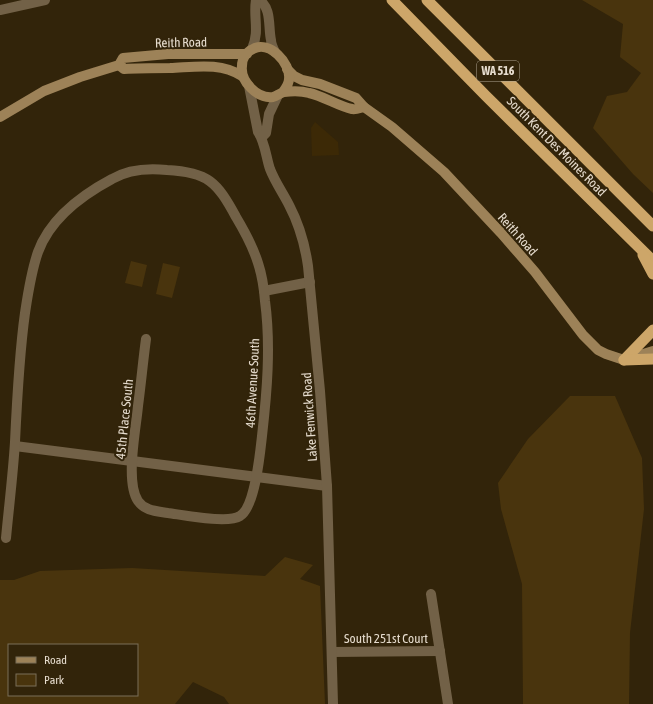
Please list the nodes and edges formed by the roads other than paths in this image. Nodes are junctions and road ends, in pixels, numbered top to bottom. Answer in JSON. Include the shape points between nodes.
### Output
{"nodes":[{"id":1,"x":44,"y":0,"type":"edge"},
{"id":2,"x":256,"y":0,"type":"edge"},
{"id":3,"x":259,"y":0,"type":"edge"},
{"id":4,"x":392,"y":0,"type":"edge"},
{"id":5,"x":427,"y":0,"type":"edge"},
{"id":6,"x":0,"y":10,"type":"edge"},
{"id":7,"x":249,"y":52,"type":"junction"},
{"id":8,"x":275,"y":52,"type":"junction"},
{"id":9,"x":119,"y":65,"type":"junction"},
{"id":10,"x":287,"y":69,"type":"junction"},
{"id":11,"x":242,"y":76,"type":"junction"},
{"id":12,"x":249,"y":86,"type":"junction"},
{"id":13,"x":281,"y":94,"type":"junction"},
{"id":14,"x":364,"y":107,"type":"junction"},
{"id":15,"x":0,"y":117,"type":"edge"},
{"id":16,"x":262,"y":137,"type":"junction"},
{"id":17,"x":653,"y":226,"type":"edge"},
{"id":18,"x":638,"y":246,"type":"junction"},
{"id":19,"x":653,"y":261,"type":"edge"},
{"id":20,"x":653,"y":274,"type":"edge"},
{"id":21,"x":310,"y":282,"type":"junction"},
{"id":22,"x":264,"y":291,"type":"junction"},
{"id":23,"x":653,"y":330,"type":"edge"},
{"id":24,"x":146,"y":339,"type":"dead end"},
{"id":25,"x":653,"y":351,"type":"edge"},
{"id":26,"x":653,"y":359,"type":"edge"},
{"id":27,"x":624,"y":360,"type":"junction"},
{"id":28,"x":15,"y":446,"type":"junction"},
{"id":29,"x":132,"y":461,"type":"junction"},
{"id":30,"x":256,"y":477,"type":"junction"},
{"id":31,"x":327,"y":486,"type":"junction"},
{"id":32,"x":138,"y":501,"type":"joint"},
{"id":33,"x":6,"y":538,"type":"dead end"},
{"id":34,"x":431,"y":594,"type":"dead end"},
{"id":35,"x":440,"y":651,"type":"junction"},
{"id":36,"x":332,"y":652,"type":"junction"},
{"id":37,"x":333,"y":704,"type":"edge"},
{"id":38,"x":448,"y":704,"type":"edge"}],
"edges":[{"from":1,"to":6,"type":"street"},
{"from":2,"to":7,"type":"street","via":[[256,34]]},
{"from":3,"to":8,"type":"street","via":[[266,9],[270,23],[270,40]]},
{"from":4,"to":18,"type":"highway","name":"South Kent Des Moines Road","number":"WA 516"},
{"from":5,"to":17,"type":"highway","name":"South Kent Des Moines Road","number":"WA 516"},
{"from":7,"to":8,"type":"main road","name":"Reith Road","via":[[262,47]]},
{"from":7,"to":9,"type":"main road","name":"Reith Road","via":[[146,55],[123,58]]},
{"from":7,"to":11,"type":"main road","via":[[243,60]]},
{"from":8,"to":10,"type":"main road","name":"Reith Road"},
{"from":9,"to":11,"type":"main road","name":"Reith Road","via":[[124,69],[213,66],[226,68]]},
{"from":9,"to":15,"type":"main road","name":"Reith Road","via":[[44,91]]},
{"from":10,"to":13,"type":"main road","via":[[290,78],[287,88]]},
{"from":10,"to":14,"type":"main road","name":"Reith Road","via":[[302,80],[356,98]]},
{"from":11,"to":12,"type":"main road"},
{"from":12,"to":13,"type":"main road","via":[[263,95],[272,97]]},
{"from":12,"to":16,"type":"street","name":"Lake Fenwick Road","via":[[258,132]]},
{"from":13,"to":14,"type":"main road","via":[[308,93],[353,110]]},
{"from":13,"to":16,"type":"street","via":[[269,114],[266,133]]},
{"from":14,"to":27,"type":"main road","name":"Reith Road","via":[[392,127],[444,172],[535,272],[591,344],[606,354]]},
{"from":16,"to":21,"type":"street","name":"Lake Fenwick Road","via":[[270,169],[297,222]]},
{"from":18,"to":19,"type":"highway","name":"South Kent Des Moines Road","number":"WA 516"},
{"from":18,"to":20,"type":"highway"},
{"from":21,"to":22,"type":"street"},
{"from":21,"to":31,"type":"street","name":"Lake Fenwick Road"},
{"from":22,"to":28,"type":"street","name":"46th Avenue South","via":[[258,264],[244,231],[227,200],[213,183],[203,176],[171,170],[140,170],[128,172],[104,183],[60,217],[38,251],[27,300],[20,360]]},
{"from":22,"to":30,"type":"street","name":"46th Avenue South","via":[[268,327],[268,364],[264,421]]},
{"from":23,"to":27,"type":"highway"},
{"from":24,"to":29,"type":"street","name":"45th Place South"},
{"from":25,"to":27,"type":"main road"},
{"from":26,"to":27,"type":"highway"},
{"from":28,"to":29,"type":"street"},
{"from":28,"to":33,"type":"street","name":"46th Avenue South"},
{"from":29,"to":30,"type":"street"},
{"from":29,"to":32,"type":"street","name":"45th Place South","via":[[133,490]]},
{"from":30,"to":31,"type":"street"},
{"from":30,"to":32,"type":"street","name":"46th Avenue South","via":[[248,507],[238,518],[231,520],[152,511]]},
{"from":31,"to":36,"type":"street","name":"Lake Fenwick Road"},
{"from":34,"to":35,"type":"street"},
{"from":35,"to":36,"type":"street","name":"South 251st Court"},
{"from":35,"to":38,"type":"street"},
{"from":36,"to":37,"type":"street","name":"Lake Fenwick Road"}]}
